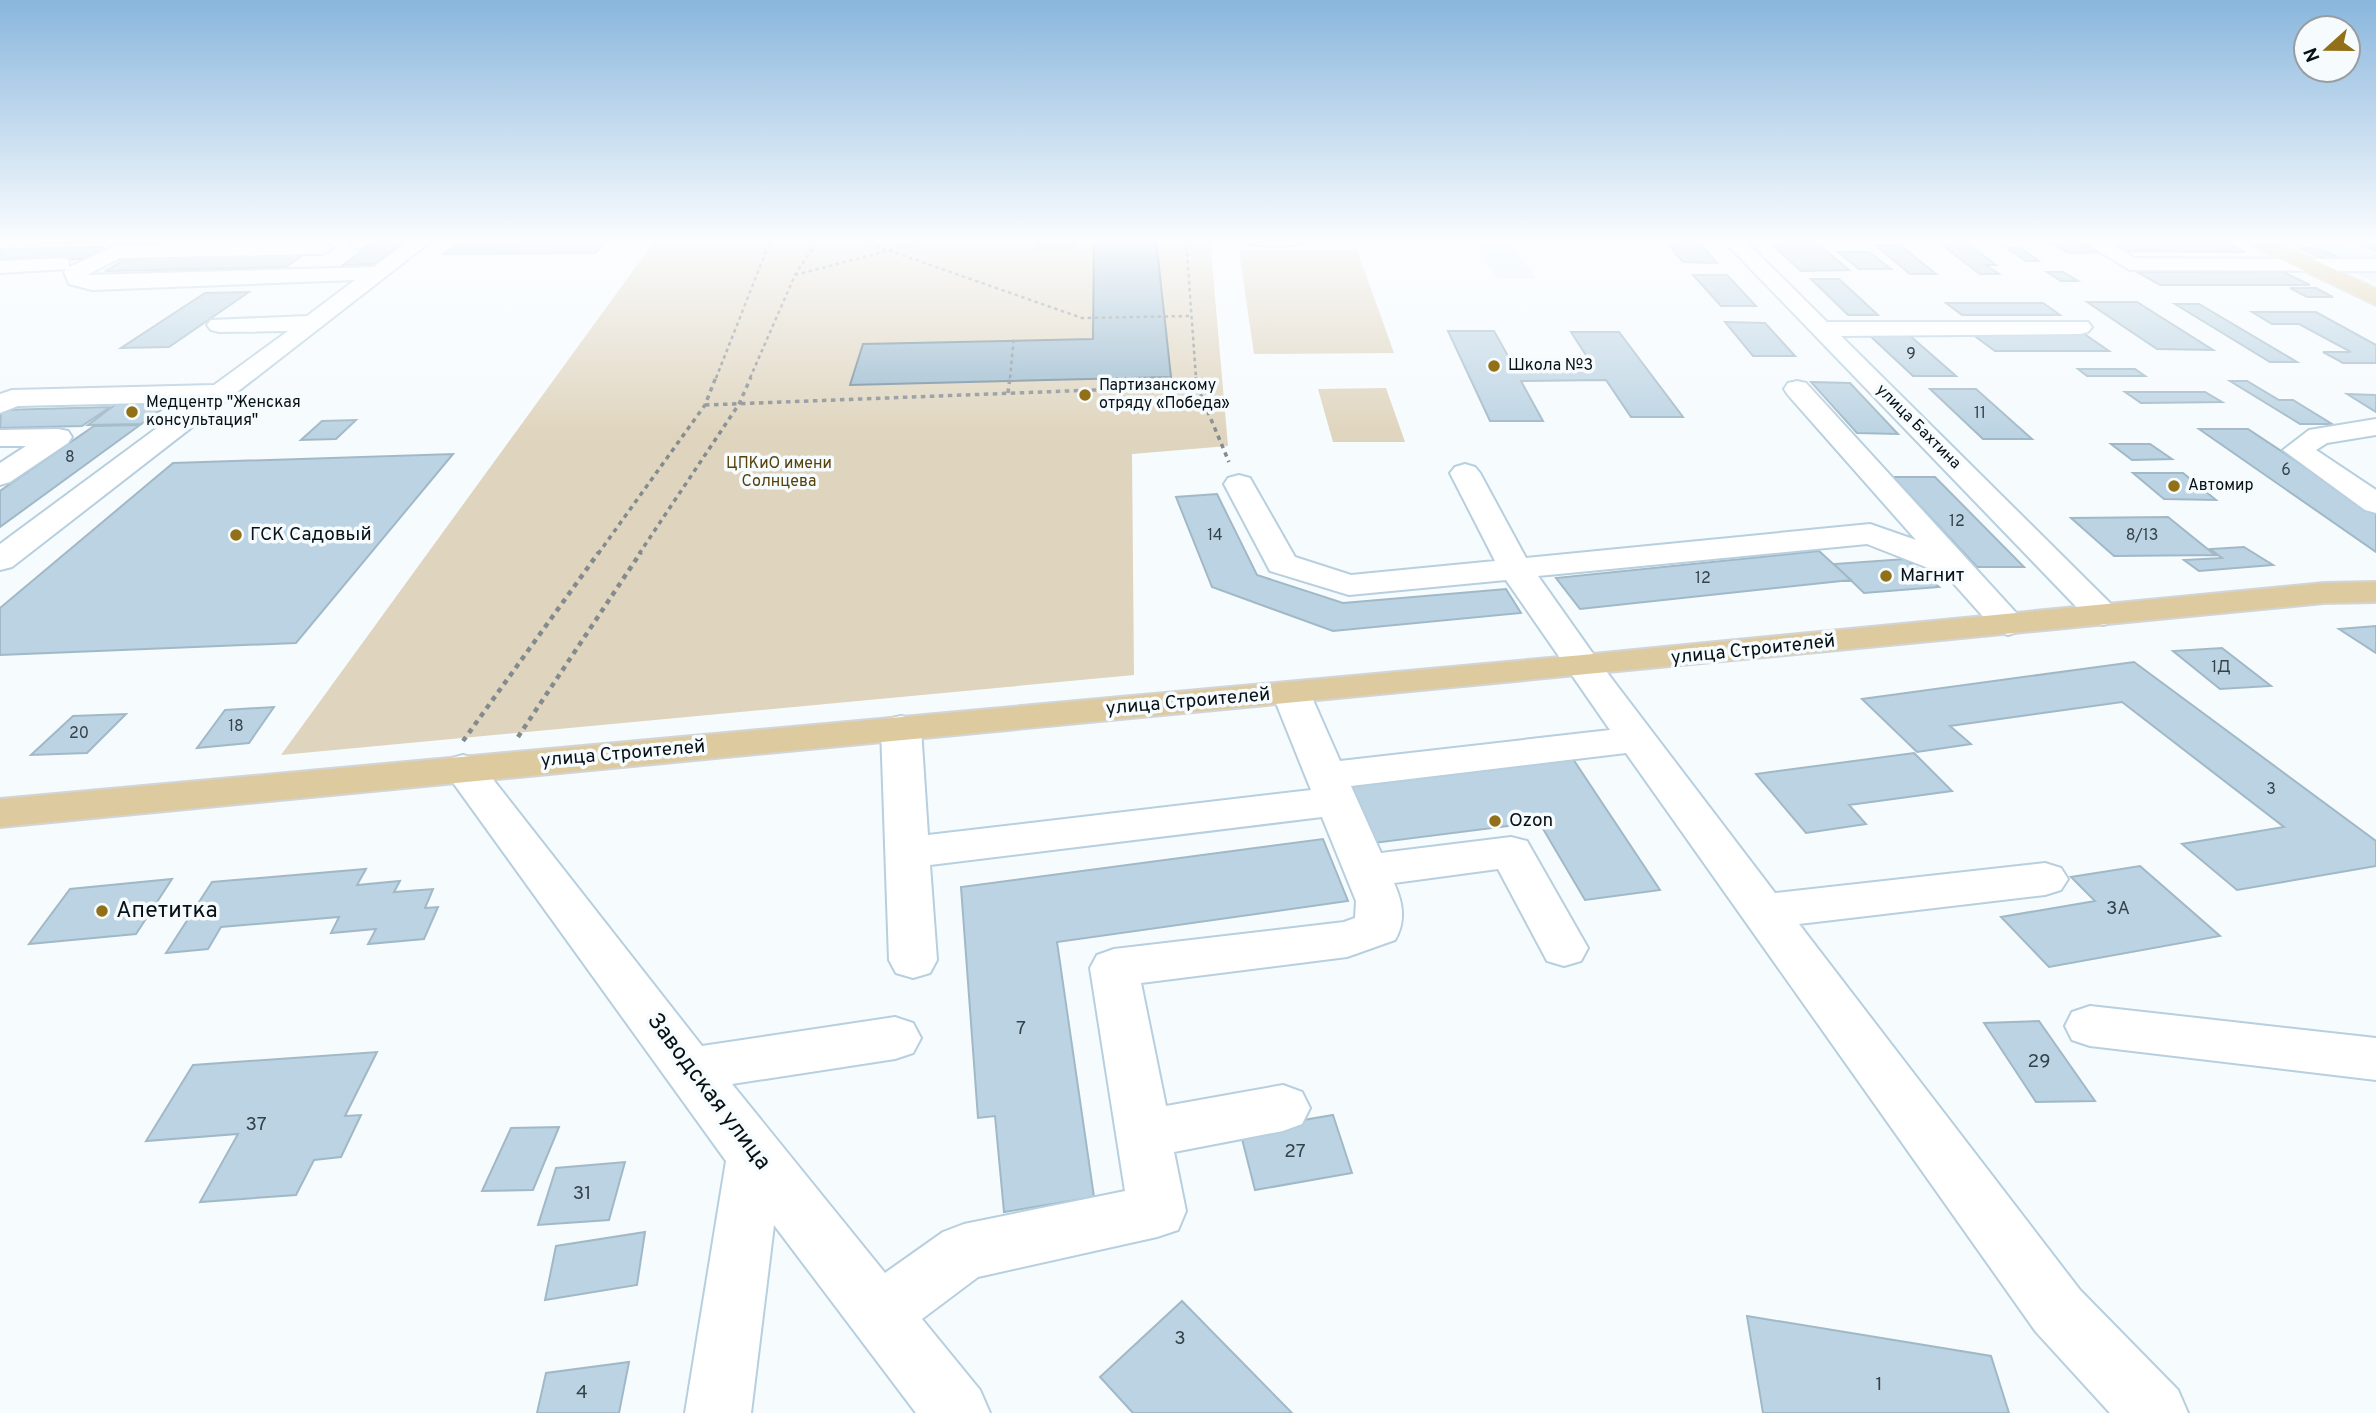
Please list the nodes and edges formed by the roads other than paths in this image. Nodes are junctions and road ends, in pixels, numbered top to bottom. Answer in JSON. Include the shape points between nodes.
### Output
{"nodes":[{"id":1,"x":338,"y":305,"type":"edge"},
{"id":2,"x":1797,"y":305,"type":"edge"},
{"id":3,"x":314,"y":323,"type":"junction"},
{"id":4,"x":219,"y":325,"type":"dead end"},
{"id":5,"x":2080,"y":327,"type":"dead end"},
{"id":6,"x":1821,"y":329,"type":"junction"},
{"id":7,"x":1797,"y":388,"type":"dead end"},
{"id":8,"x":221,"y":393,"type":"junction"},
{"id":9,"x":0,"y":405,"type":"edge"},
{"id":10,"x":2376,"y":427,"type":"edge"},
{"id":11,"x":0,"y":438,"type":"edge"},
{"id":12,"x":1465,"y":473,"type":"dead end"},
{"id":13,"x":0,"y":476,"type":"edge"},
{"id":14,"x":1239,"y":484,"type":"road end"},
{"id":15,"x":2376,"y":504,"type":"edge"},
{"id":16,"x":0,"y":560,"type":"edge"},
{"id":17,"x":1958,"y":568,"type":"junction"},
{"id":18,"x":1516,"y":569,"type":"junction"},
{"id":19,"x":2376,"y":592,"type":"edge"},
{"id":20,"x":2103,"y":615,"type":"junction"},
{"id":21,"x":2008,"y":624,"type":"junction"},
{"id":22,"x":1583,"y":666,"type":"junction"},
{"id":23,"x":1291,"y":693,"type":"junction"},
{"id":24,"x":901,"y":729,"type":"junction"},
{"id":25,"x":1638,"y":739,"type":"junction"},
{"id":26,"x":462,"y":756,"type":"junction"},
{"id":27,"x":1331,"y":788,"type":"junction"},
{"id":28,"x":0,"y":813,"type":"edge"},
{"id":29,"x":908,"y":853,"type":"junction"},
{"id":30,"x":1366,"y":871,"type":"junction"},
{"id":31,"x":2045,"y":879,"type":"dead end"},
{"id":32,"x":1765,"y":911,"type":"junction"},
{"id":33,"x":1564,"y":948,"type":"dead end"},
{"id":34,"x":914,"y":960,"type":"dead end"},
{"id":35,"x":2090,"y":1027,"type":"dead end"},
{"id":36,"x":895,"y":1038,"type":"dead end"},
{"id":37,"x":2376,"y":1059,"type":"edge"},
{"id":38,"x":690,"y":1069,"type":"junction"},
{"id":39,"x":1283,"y":1108,"type":"dead end"},
{"id":40,"x":1144,"y":1134,"type":"junction"},
{"id":41,"x":755,"y":1156,"type":"junction"},
{"id":42,"x":879,"y":1313,"type":"junction"},
{"id":43,"x":718,"y":1413,"type":"edge"},
{"id":44,"x":957,"y":1413,"type":"edge"},
{"id":45,"x":2155,"y":1413,"type":"edge"}],
"edges":[{"from":1,"to":3,"type":"street"},
{"from":2,"to":6,"type":"street","name":"улица Бахтина"},
{"from":3,"to":4,"type":"street"},
{"from":3,"to":8,"type":"street"},
{"from":5,"to":6,"type":"street"},
{"from":6,"to":20,"type":"street","name":"улица Бахтина"},
{"from":7,"to":17,"type":"street"},
{"from":8,"to":9,"type":"street","via":[[12,398]]},
{"from":8,"to":16,"type":"street"},
{"from":10,"to":15,"type":"street","via":[[2319,436],[2297,450]]},
{"from":11,"to":13,"type":"street","via":[[58,437]]},
{"from":12,"to":18,"type":"street"},
{"from":14,"to":18,"type":"street","via":[[1282,564],[1349,584]]},
{"from":17,"to":18,"type":"street","via":[[1870,534]]},
{"from":17,"to":21,"type":"street"},
{"from":18,"to":22,"type":"street"},
{"from":19,"to":20,"type":"main road","name":"улица Строителей"},
{"from":20,"to":21,"type":"main road","name":"улица Строителей"},
{"from":21,"to":22,"type":"main road","name":"улица Строителей"},
{"from":22,"to":23,"type":"main road","name":"улица Строителей"},
{"from":22,"to":25,"type":"street"},
{"from":23,"to":24,"type":"main road","name":"улица Строителей"},
{"from":23,"to":27,"type":"street"},
{"from":24,"to":26,"type":"main road","name":"улица Строителей"},
{"from":24,"to":29,"type":"street"},
{"from":25,"to":27,"type":"street"},
{"from":25,"to":32,"type":"street"},
{"from":26,"to":28,"type":"main road","name":"улица Строителей"},
{"from":26,"to":38,"type":"street","name":"Заводская улица"},
{"from":27,"to":29,"type":"street"},
{"from":27,"to":30,"type":"street"},
{"from":29,"to":34,"type":"street"},
{"from":30,"to":33,"type":"street","via":[[1511,852]]},
{"from":30,"to":40,"type":"street","via":[[1379,901],[1378,928],[1347,939],[1114,968]]},
{"from":31,"to":32,"type":"street"},
{"from":32,"to":45,"type":"street","via":[[2058,1311]]},
{"from":35,"to":37,"type":"street"},
{"from":36,"to":38,"type":"street"},
{"from":38,"to":41,"type":"street","name":"Заводская улица"},
{"from":39,"to":40,"type":"street"},
{"from":40,"to":42,"type":"street","via":[[1157,1211],[964,1252]]},
{"from":41,"to":42,"type":"street","name":"Заводская улица"},
{"from":41,"to":43,"type":"street"},
{"from":42,"to":44,"type":"street","name":"Заводская улица"}]}
